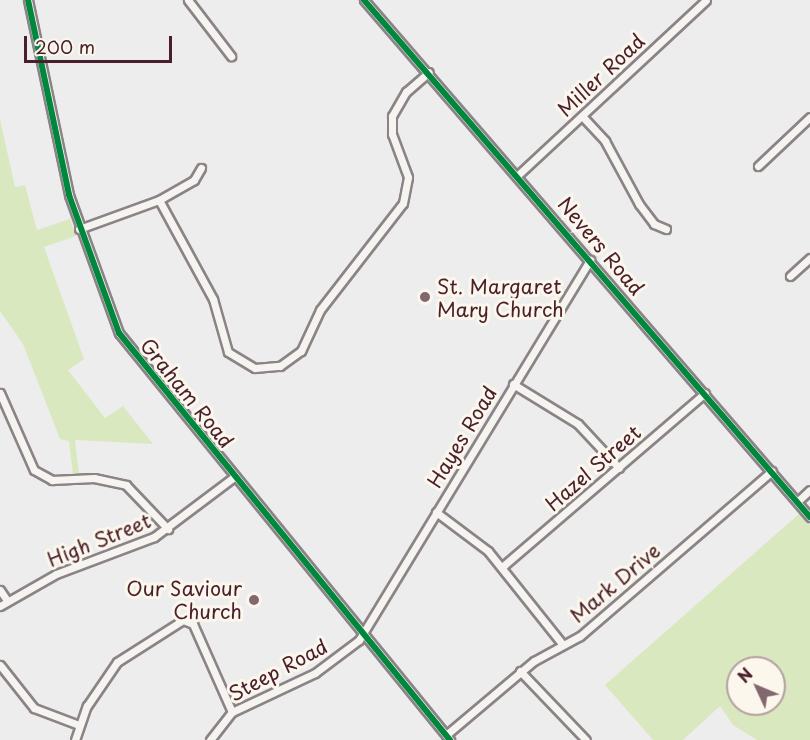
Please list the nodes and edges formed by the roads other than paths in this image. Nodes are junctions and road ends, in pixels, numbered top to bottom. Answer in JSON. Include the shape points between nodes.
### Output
{"nodes":[{"id":1,"x":28,"y":0,"type":"edge"},
{"id":2,"x":188,"y":0,"type":"edge"},
{"id":3,"x":364,"y":0,"type":"edge"},
{"id":4,"x":706,"y":0,"type":"edge"},
{"id":5,"x":231,"y":56,"type":"dead end"},
{"id":6,"x":429,"y":72,"type":"junction"},
{"id":7,"x":582,"y":116,"type":"junction"},
{"id":8,"x":810,"y":117,"type":"edge"},
{"id":9,"x":758,"y":166,"type":"dead end"},
{"id":10,"x":201,"y":168,"type":"dead end"},
{"id":11,"x":519,"y":174,"type":"junction"},
{"id":12,"x":159,"y":200,"type":"junction"},
{"id":13,"x":79,"y":228,"type":"junction"},
{"id":14,"x":666,"y":228,"type":"dead end"},
{"id":15,"x":810,"y":258,"type":"edge"},
{"id":16,"x":590,"y":260,"type":"junction"},
{"id":17,"x":790,"y":276,"type":"dead end"},
{"id":18,"x":513,"y":384,"type":"junction"},
{"id":19,"x":0,"y":393,"type":"edge"},
{"id":20,"x":705,"y":393,"type":"junction"},
{"id":21,"x":619,"y":468,"type":"junction"},
{"id":22,"x":772,"y":471,"type":"junction"},
{"id":23,"x":234,"y":477,"type":"junction"},
{"id":24,"x":810,"y":490,"type":"edge"},
{"id":25,"x":798,"y":501,"type":"junction"},
{"id":26,"x":436,"y":512,"type":"junction"},
{"id":27,"x":810,"y":517,"type":"edge"},
{"id":28,"x":168,"y":530,"type":"junction"},
{"id":29,"x":502,"y":567,"type":"junction"},
{"id":30,"x":0,"y":590,"type":"edge"},
{"id":31,"x":6,"y":599,"type":"junction"},
{"id":32,"x":0,"y":606,"type":"edge"},
{"id":33,"x":363,"y":631,"type":"junction"},
{"id":34,"x":563,"y":645,"type":"junction"},
{"id":35,"x":0,"y":665,"type":"edge"},
{"id":36,"x":520,"y":671,"type":"junction"},
{"id":37,"x":232,"y":712,"type":"junction"},
{"id":38,"x":79,"y":725,"type":"junction"},
{"id":39,"x":448,"y":737,"type":"edge"},
{"id":40,"x":75,"y":740,"type":"edge"},
{"id":41,"x":210,"y":740,"type":"edge"},
{"id":42,"x":586,"y":740,"type":"edge"}],
"edges":[{"from":1,"to":13,"type":"street","name":"Graham Road"},
{"from":2,"to":5,"type":"street"},
{"from":3,"to":6,"type":"street","name":"Nevers Road"},
{"from":4,"to":7,"type":"street","name":"Miller Road"},
{"from":6,"to":11,"type":"street","name":"Nevers Road"},
{"from":6,"to":12,"type":"street","via":[[406,92],[392,116],[392,134],[408,177],[403,203],[320,310],[301,351],[280,366],[255,368],[228,352],[213,299]]},
{"from":7,"to":11,"type":"street","name":"Miller Road"},
{"from":7,"to":14,"type":"street","via":[[605,141],[639,204],[654,224]]},
{"from":8,"to":9,"type":"street"},
{"from":10,"to":12,"type":"street","via":[[194,180]]},
{"from":11,"to":16,"type":"street","name":"Nevers Road"},
{"from":12,"to":13,"type":"street"},
{"from":13,"to":23,"type":"street","name":"Graham Road","via":[[130,350]]},
{"from":15,"to":17,"type":"street"},
{"from":16,"to":18,"type":"street","name":"Hayes Road"},
{"from":16,"to":20,"type":"street","name":"Nevers Road"},
{"from":18,"to":21,"type":"street","via":[[578,424]]},
{"from":18,"to":26,"type":"street","name":"Hayes Road"},
{"from":19,"to":28,"type":"street","via":[[34,470],[52,480],[94,478],[126,485]]},
{"from":20,"to":21,"type":"street","name":"Hazel Street"},
{"from":20,"to":22,"type":"street","name":"Nevers Road"},
{"from":21,"to":29,"type":"street","name":"Hazel Street"},
{"from":22,"to":25,"type":"street","name":"Nevers Road"},
{"from":22,"to":34,"type":"street","name":"Mark Drive","via":[[580,636]]},
{"from":23,"to":28,"type":"street","name":"High Street"},
{"from":23,"to":33,"type":"street","name":"Graham Road"},
{"from":24,"to":25,"type":"street"},
{"from":25,"to":27,"type":"street","name":"Nevers Road"},
{"from":26,"to":29,"type":"street","via":[[474,536]]},
{"from":26,"to":33,"type":"street","name":"Hayes Road"},
{"from":28,"to":31,"type":"street","name":"High Street"},
{"from":29,"to":34,"type":"street"},
{"from":30,"to":31,"type":"street"},
{"from":31,"to":32,"type":"street","name":"High Street"},
{"from":33,"to":37,"type":"street","name":"Steep Road","via":[[315,673]]},
{"from":33,"to":39,"type":"street","name":"Graham Road"},
{"from":34,"to":36,"type":"street","name":"Mark Drive"},
{"from":35,"to":38,"type":"street","via":[[34,708]]},
{"from":36,"to":39,"type":"street","name":"Mark Drive"},
{"from":36,"to":42,"type":"street"},
{"from":37,"to":38,"type":"street","via":[[189,620],[159,632],[117,662],[96,688]]},
{"from":37,"to":41,"type":"street","name":"Steep Road"},
{"from":38,"to":40,"type":"street"}]}
